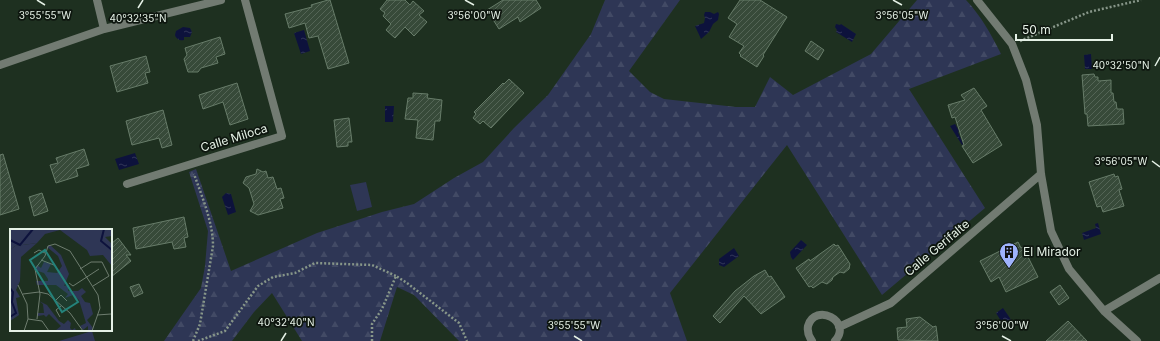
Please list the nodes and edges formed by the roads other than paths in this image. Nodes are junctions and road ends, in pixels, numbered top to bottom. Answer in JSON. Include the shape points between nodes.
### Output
{"nodes":[{"id":1,"x":97,"y":0,"type":"edge"},
{"id":2,"x":221,"y":0,"type":"edge"},
{"id":3,"x":244,"y":0,"type":"edge"},
{"id":4,"x":978,"y":0,"type":"edge"},
{"id":5,"x":104,"y":29,"type":"junction"},
{"id":6,"x":0,"y":65,"type":"edge"},
{"id":7,"x":1041,"y":174,"type":"junction"},
{"id":8,"x":127,"y":184,"type":"dead end"},
{"id":9,"x":1160,"y":278,"type":"edge"},
{"id":10,"x":1104,"y":311,"type":"junction"},
{"id":11,"x":839,"y":326,"type":"junction"},
{"id":12,"x":812,"y":341,"type":"edge"},
{"id":13,"x":835,"y":341,"type":"edge"},
{"id":14,"x":1137,"y":341,"type":"edge"}],
"edges":[{"from":1,"to":5,"type":"street"},
{"from":2,"to":5,"type":"street"},
{"from":3,"to":8,"type":"street","name":"Calle Miloca","via":[[282,136]]},
{"from":4,"to":7,"type":"street","via":[[1012,44],[1026,80],[1037,125]]},
{"from":5,"to":6,"type":"street"},
{"from":7,"to":10,"type":"street","via":[[1051,232],[1068,269]]},
{"from":7,"to":11,"type":"street","name":"Calle Gerifalte","via":[[890,303]]},
{"from":9,"to":10,"type":"street"},
{"from":10,"to":14,"type":"street"},
{"from":11,"to":12,"type":"street","via":[[832,317],[826,315],[814,318],[808,328]]},
{"from":11,"to":13,"type":"street"}]}
